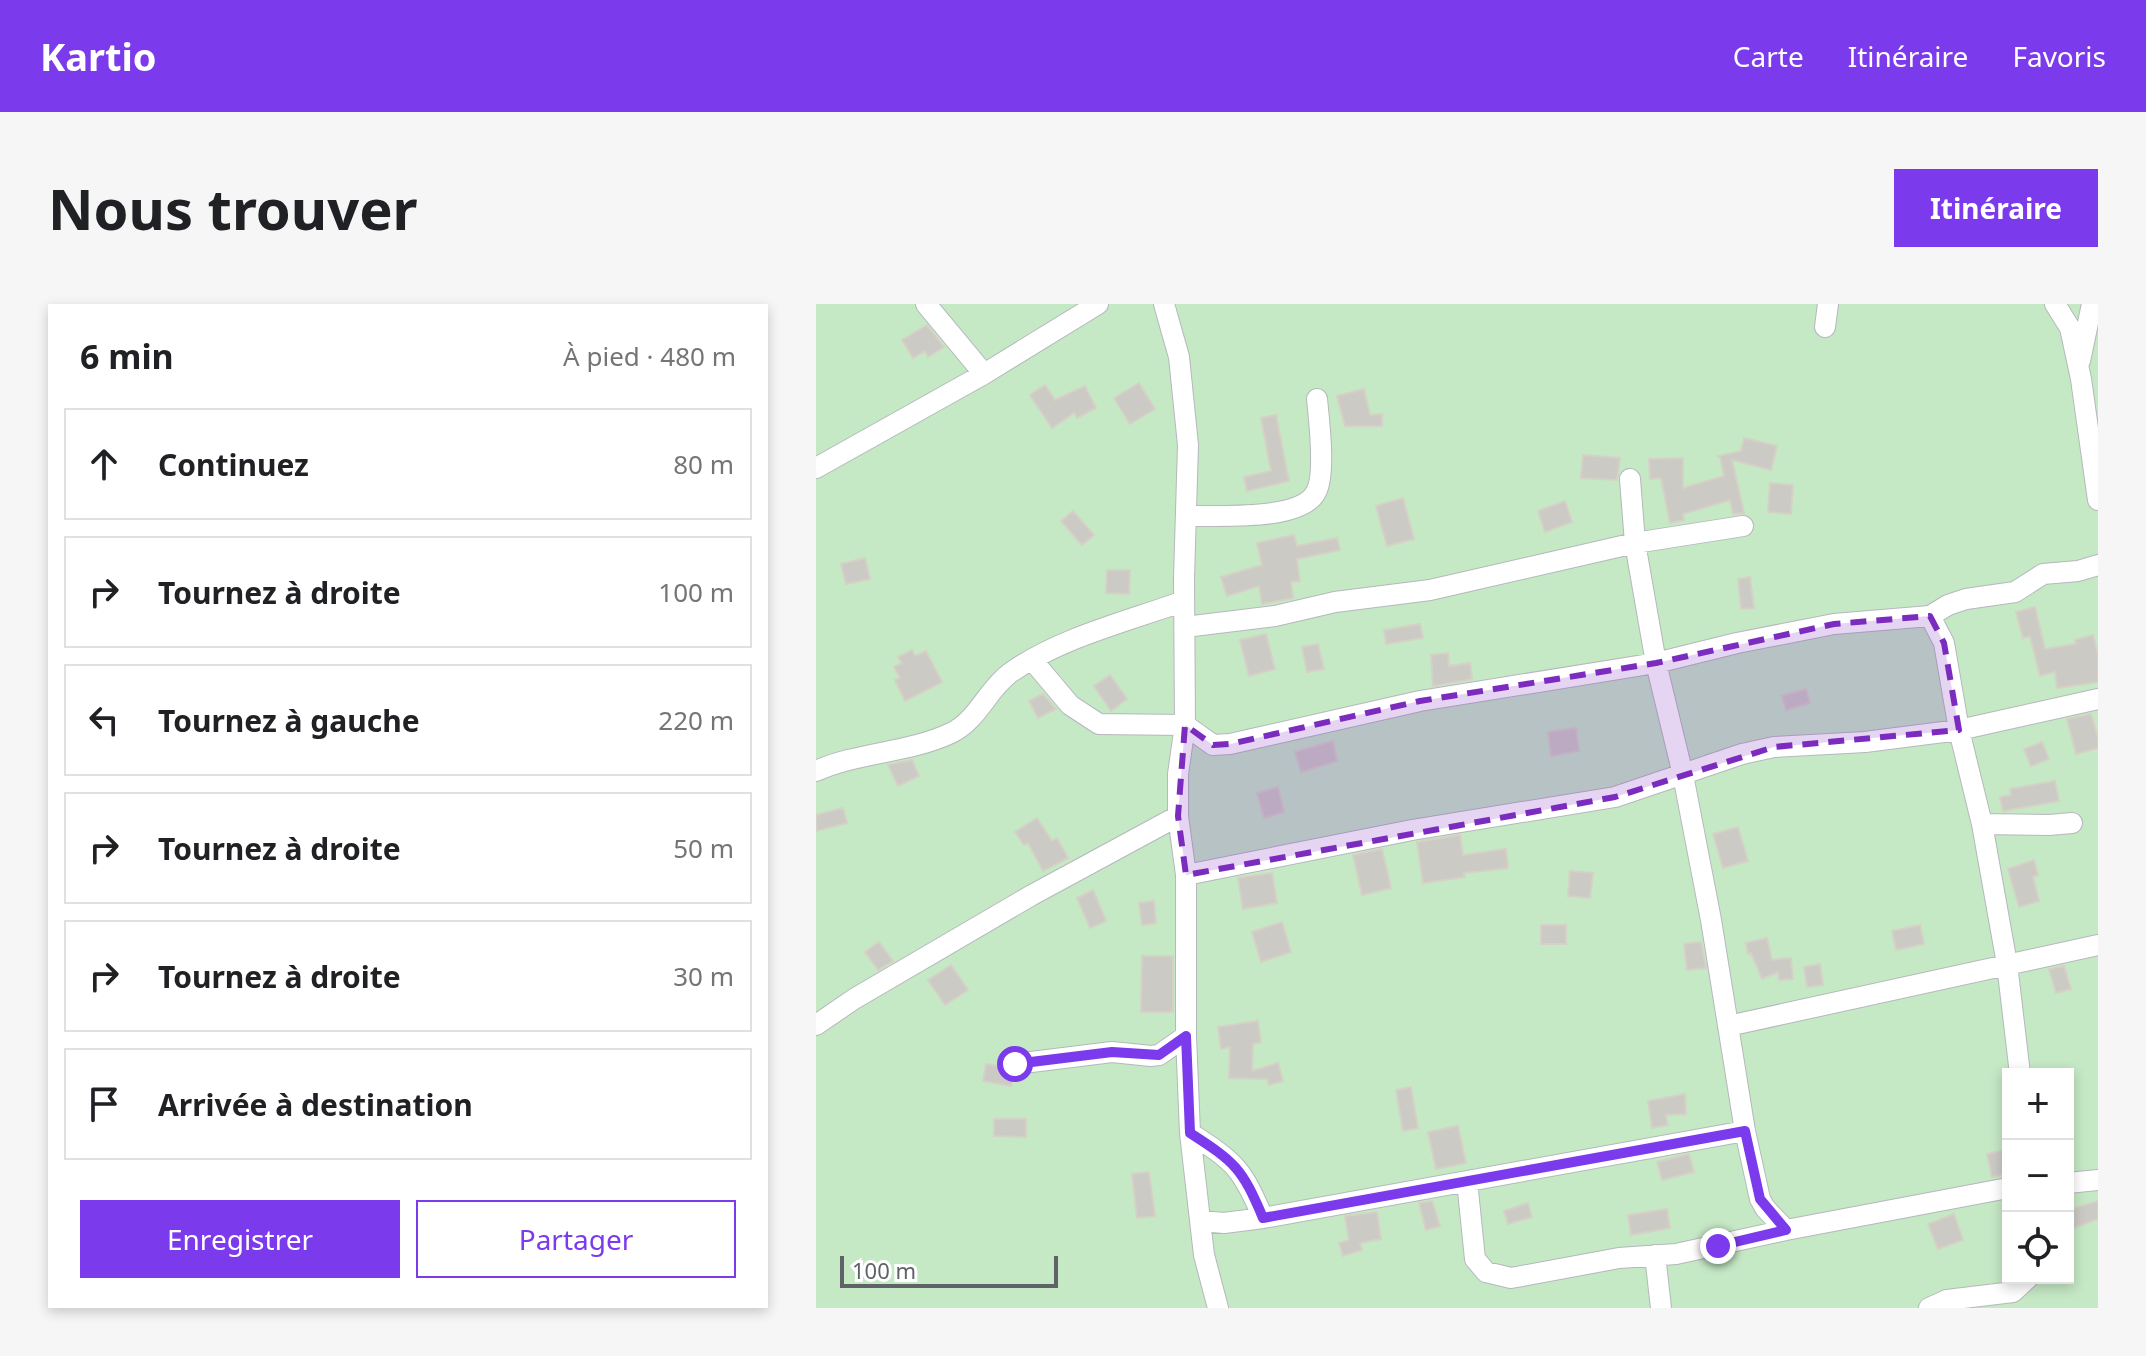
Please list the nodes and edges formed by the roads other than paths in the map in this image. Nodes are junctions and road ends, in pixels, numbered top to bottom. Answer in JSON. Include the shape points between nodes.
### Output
{"nodes":[{"id":1,"x":926,"y":304,"type":"edge"},
{"id":2,"x":1098,"y":304,"type":"edge"},
{"id":3,"x":1164,"y":304,"type":"edge"},
{"id":4,"x":1828,"y":304,"type":"edge"},
{"id":5,"x":2055,"y":304,"type":"edge"},
{"id":6,"x":2092,"y":304,"type":"edge"},
{"id":7,"x":1825,"y":327,"type":"dead end"},
{"id":8,"x":2079,"y":369,"type":"junction"},
{"id":9,"x":984,"y":374,"type":"junction"},
{"id":10,"x":1317,"y":399,"type":"dead end"},
{"id":11,"x":816,"y":468,"type":"edge"},
{"id":12,"x":1630,"y":479,"type":"dead end"},
{"id":13,"x":2098,"y":500,"type":"edge"},
{"id":14,"x":1186,"y":516,"type":"junction"},
{"id":15,"x":1743,"y":526,"type":"dead end"},
{"id":16,"x":1635,"y":543,"type":"junction"},
{"id":17,"x":2098,"y":565,"type":"edge"},
{"id":18,"x":1184,"y":601,"type":"junction"},
{"id":19,"x":1930,"y":616,"type":"junction"},
{"id":20,"x":1185,"y":627,"type":"junction"},
{"id":21,"x":1033,"y":661,"type":"junction"},
{"id":22,"x":1656,"y":663,"type":"junction"},
{"id":23,"x":2098,"y":699,"type":"edge"},
{"id":24,"x":1185,"y":725,"type":"junction"},
{"id":25,"x":1959,"y":730,"type":"junction"},
{"id":26,"x":816,"y":771,"type":"edge"},
{"id":27,"x":1683,"y":775,"type":"junction"},
{"id":28,"x":1178,"y":816,"type":"junction"},
{"id":29,"x":2072,"y":823,"type":"dead end"},
{"id":30,"x":1982,"y":824,"type":"junction"},
{"id":31,"x":1186,"y":875,"type":"junction"},
{"id":32,"x":2098,"y":945,"type":"edge"},
{"id":33,"x":2007,"y":964,"type":"junction"},
{"id":34,"x":816,"y":1025,"type":"edge"},
{"id":35,"x":1728,"y":1026,"type":"junction"},
{"id":36,"x":1186,"y":1036,"type":"junction"},
{"id":37,"x":1015,"y":1064,"type":"dead end"},
{"id":38,"x":2019,"y":1068,"type":"edge"},
{"id":39,"x":1745,"y":1131,"type":"junction"},
{"id":40,"x":1190,"y":1133,"type":"junction"},
{"id":41,"x":2098,"y":1180,"type":"edge"},
{"id":42,"x":1467,"y":1181,"type":"junction"},
{"id":43,"x":2074,"y":1182,"type":"edge"},
{"id":44,"x":2002,"y":1189,"type":"edge"},
{"id":45,"x":1263,"y":1218,"type":"junction"},
{"id":46,"x":1201,"y":1221,"type":"junction"},
{"id":47,"x":1786,"y":1230,"type":"junction"},
{"id":48,"x":1655,"y":1255,"type":"junction"},
{"id":49,"x":2022,"y":1284,"type":"edge"},
{"id":50,"x":1218,"y":1308,"type":"edge"},
{"id":51,"x":1661,"y":1308,"type":"edge"},
{"id":52,"x":1929,"y":1308,"type":"edge"}],
"edges":[{"from":1,"to":9,"type":"street"},
{"from":2,"to":9,"type":"street"},
{"from":3,"to":14,"type":"street","via":[[1185,400]]},
{"from":4,"to":7,"type":"street"},
{"from":5,"to":8,"type":"street","via":[[2070,328]]},
{"from":6,"to":8,"type":"street"},
{"from":8,"to":13,"type":"street"},
{"from":9,"to":11,"type":"street"},
{"from":10,"to":14,"type":"street","via":[[1320,481],[1304,505],[1262,514]]},
{"from":12,"to":16,"type":"street"},
{"from":14,"to":18,"type":"street"},
{"from":15,"to":16,"type":"street"},
{"from":16,"to":20,"type":"street","via":[[1430,590]]},
{"from":16,"to":22,"type":"street"},
{"from":17,"to":19,"type":"street","via":[[2043,574],[2015,592],[1966,599]]},
{"from":18,"to":20,"type":"street"},
{"from":18,"to":21,"type":"street","via":[[1080,637]]},
{"from":19,"to":22,"type":"street","via":[[1834,624]]},
{"from":19,"to":25,"type":"street","via":[[1944,643]]},
{"from":20,"to":24,"type":"street"},
{"from":21,"to":24,"type":"street","via":[[1070,705],[1099,724]]},
{"from":21,"to":26,"type":"street","via":[[1002,680],[978,711],[950,733]]},
{"from":22,"to":24,"type":"street","via":[[1420,701],[1230,744],[1213,745]]},
{"from":22,"to":27,"type":"street"},
{"from":23,"to":25,"type":"street"},
{"from":24,"to":28,"type":"street"},
{"from":25,"to":27,"type":"street","via":[[1774,747]]},
{"from":25,"to":30,"type":"street"},
{"from":27,"to":31,"type":"street","via":[[1615,797]]},
{"from":27,"to":35,"type":"street"},
{"from":28,"to":31,"type":"street"},
{"from":28,"to":34,"type":"street","via":[[1032,895]]},
{"from":29,"to":30,"type":"street"},
{"from":30,"to":33,"type":"street"},
{"from":31,"to":36,"type":"street"},
{"from":32,"to":33,"type":"street"},
{"from":33,"to":35,"type":"street"},
{"from":33,"to":38,"type":"street"},
{"from":35,"to":39,"type":"street"},
{"from":36,"to":37,"type":"street","via":[[1159,1055],[1112,1052]]},
{"from":36,"to":40,"type":"street"},
{"from":39,"to":42,"type":"street"},
{"from":39,"to":47,"type":"street","via":[[1760,1199]]},
{"from":40,"to":45,"type":"street","via":[[1238,1168]]},
{"from":40,"to":46,"type":"street"},
{"from":41,"to":43,"type":"street"},
{"from":42,"to":45,"type":"street"},
{"from":42,"to":48,"type":"street","via":[[1475,1259],[1486,1272],[1511,1278]]},
{"from":44,"to":47,"type":"street"},
{"from":45,"to":46,"type":"street"},
{"from":46,"to":50,"type":"street"},
{"from":47,"to":48,"type":"street"},
{"from":48,"to":51,"type":"street"},
{"from":49,"to":52,"type":"street","via":[[2013,1292],[1947,1300]]}]}
